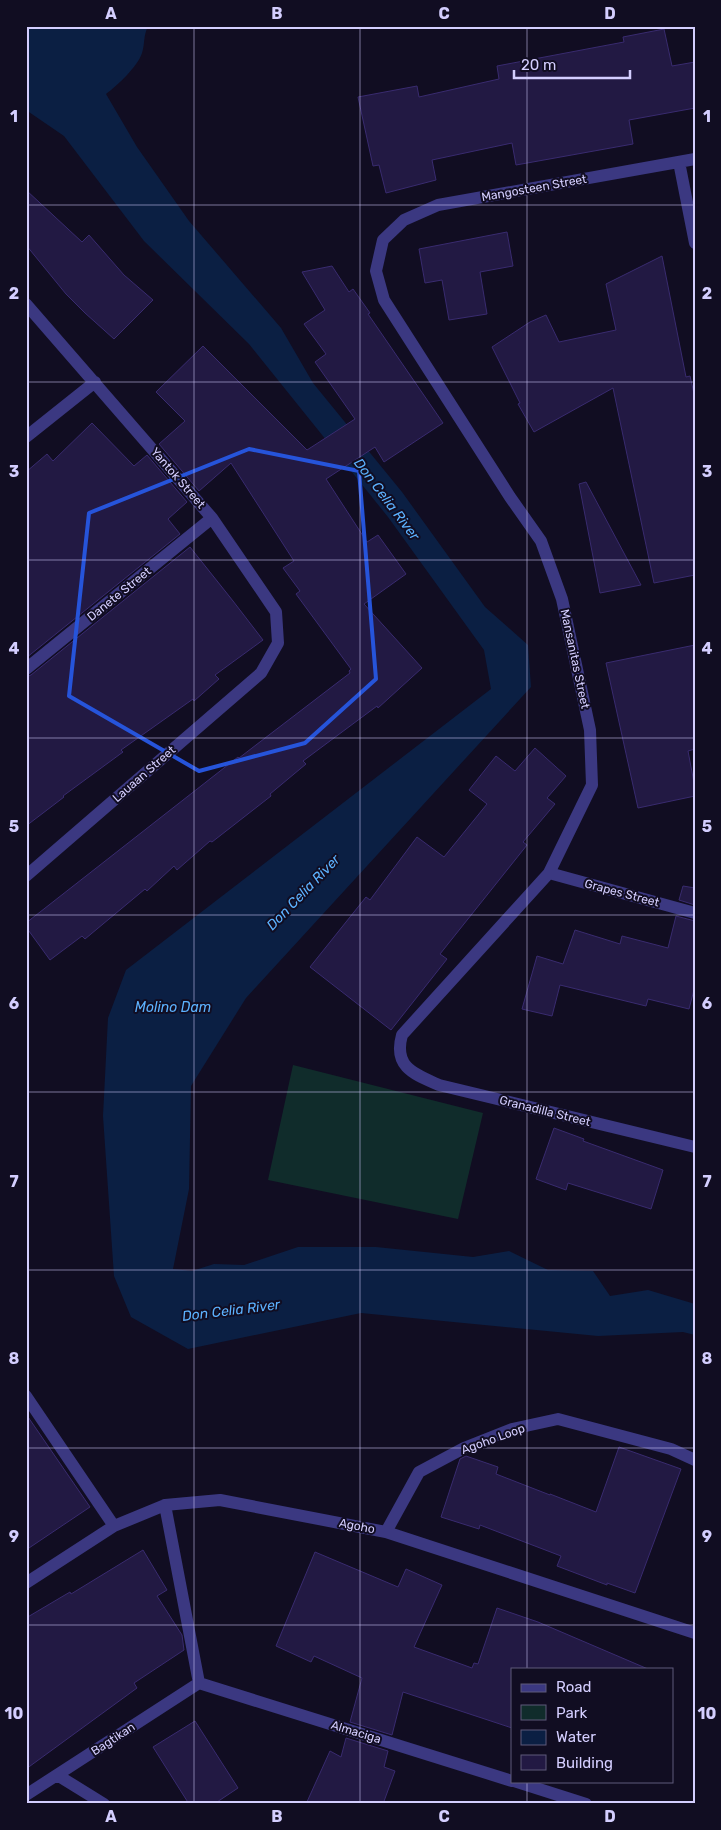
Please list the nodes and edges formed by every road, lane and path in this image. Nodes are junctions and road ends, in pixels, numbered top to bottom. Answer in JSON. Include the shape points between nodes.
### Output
{"nodes":[{"id":1,"x":695,"y":159,"type":"edge"},
{"id":2,"x":679,"y":162,"type":"junction"},
{"id":3,"x":383,"y":240,"type":"joint"},
{"id":4,"x":695,"y":244,"type":"edge"},
{"id":5,"x":26,"y":304,"type":"edge"},
{"id":6,"x":96,"y":382,"type":"junction"},
{"id":7,"x":26,"y":437,"type":"edge"},
{"id":8,"x":212,"y":518,"type":"junction"},
{"id":9,"x":26,"y":670,"type":"edge"},
{"id":10,"x":261,"y":673,"type":"joint"},
{"id":11,"x":548,"y":873,"type":"junction"},
{"id":12,"x":26,"y":876,"type":"edge"},
{"id":13,"x":695,"y":913,"type":"edge"},
{"id":14,"x":402,"y":1062,"type":"joint"},
{"id":15,"x":695,"y":1147,"type":"edge"},
{"id":16,"x":26,"y":1396,"type":"edge"},
{"id":17,"x":695,"y":1460,"type":"edge"},
{"id":18,"x":165,"y":1505,"type":"junction"},
{"id":19,"x":114,"y":1526,"type":"junction"},
{"id":20,"x":386,"y":1532,"type":"junction"},
{"id":21,"x":26,"y":1583,"type":"edge"},
{"id":22,"x":695,"y":1633,"type":"edge"},
{"id":23,"x":199,"y":1684,"type":"junction"},
{"id":24,"x":57,"y":1775,"type":"junction"},
{"id":25,"x":511,"y":1780,"type":"edge"},
{"id":26,"x":516,"y":1782,"type":"edge"},
{"id":27,"x":26,"y":1795,"type":"edge"},
{"id":28,"x":104,"y":1804,"type":"edge"},
{"id":29,"x":586,"y":1804,"type":"edge"}],
"edges":[{"from":1,"to":2,"type":"street","name":"Mangosteen Street"},
{"from":2,"to":3,"type":"street","name":"Mangosteen Street","via":[[438,205],[404,220]]},
{"from":2,"to":4,"type":"street"},
{"from":3,"to":11,"type":"street","name":"Mansanitas Street","via":[[376,271],[384,300],[541,541],[562,599],[590,730],[592,785]]},
{"from":5,"to":6,"type":"street","name":"Yantok Street"},
{"from":6,"to":7,"type":"street"},
{"from":6,"to":8,"type":"street","name":"Yantok Street"},
{"from":8,"to":9,"type":"street","name":"Danete Street"},
{"from":8,"to":10,"type":"street","name":"Yantok Street","via":[[276,612],[278,643]]},
{"from":10,"to":12,"type":"street","name":"Lauaan Street"},
{"from":11,"to":13,"type":"street","name":"Grapes Street"},
{"from":11,"to":14,"type":"street","name":"Mansanitas Street","via":[[402,1035],[398,1048]]},
{"from":14,"to":15,"type":"street","name":"Granadilla Street","via":[[416,1075],[439,1085]]},
{"from":16,"to":19,"type":"street"},
{"from":17,"to":20,"type":"street","name":"Agoho Loop","via":[[671,1449],[558,1419],[512,1430],[464,1448],[419,1472]]},
{"from":18,"to":19,"type":"street","name":"Agoho"},
{"from":18,"to":20,"type":"street","name":"Agoho","via":[[220,1500]]},
{"from":18,"to":23,"type":"street"},
{"from":19,"to":21,"type":"street","name":"Agoho"},
{"from":20,"to":22,"type":"street","name":"Agoho"},
{"from":23,"to":24,"type":"street","name":"Bagtikan"},
{"from":23,"to":25,"type":"street","name":"Almaciga"},
{"from":24,"to":27,"type":"street","name":"Bagtikan"},
{"from":24,"to":28,"type":"street"},
{"from":26,"to":29,"type":"street","name":"Almaciga"}]}
